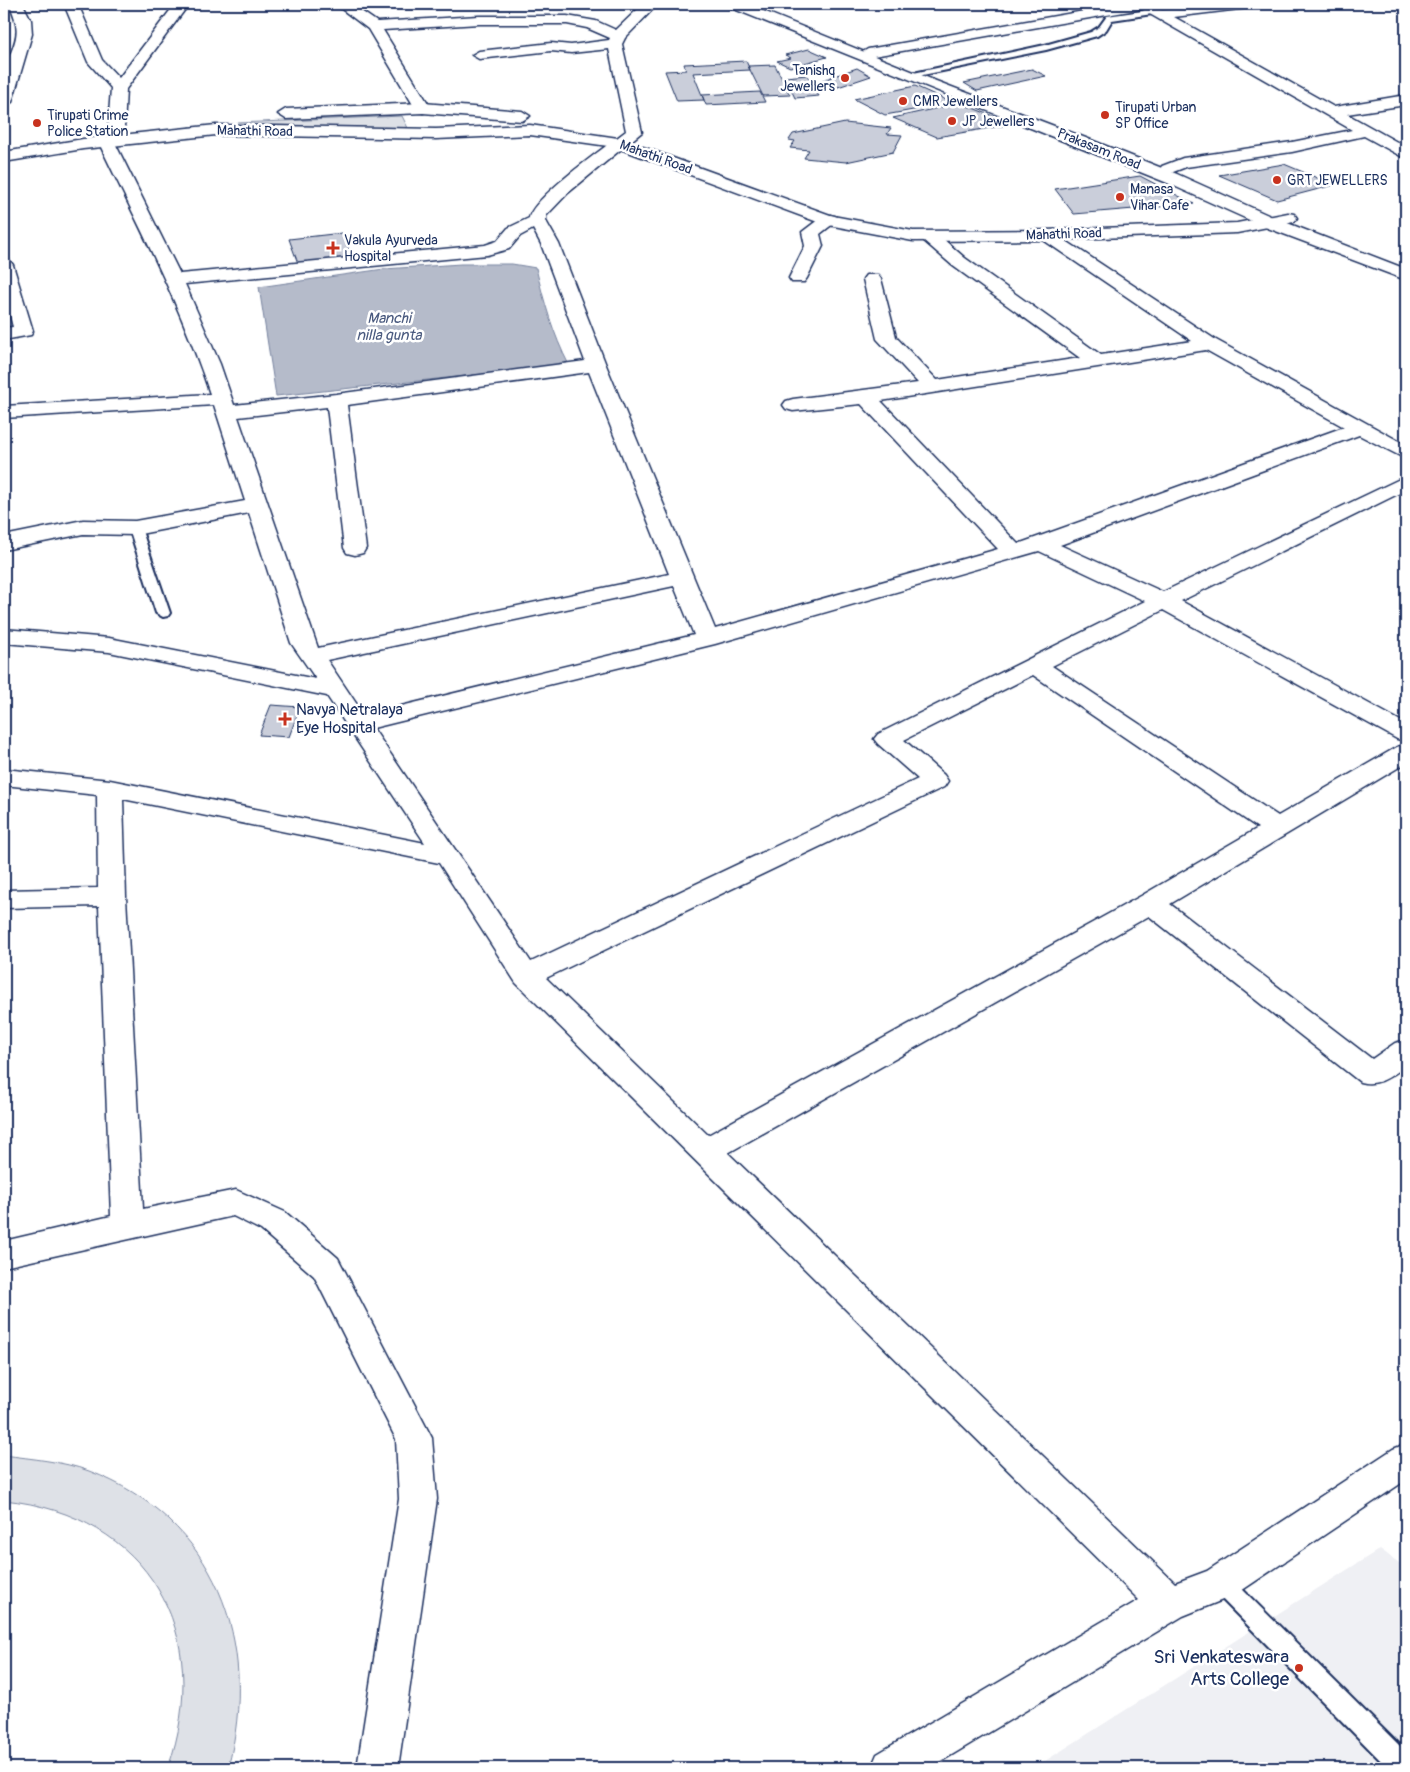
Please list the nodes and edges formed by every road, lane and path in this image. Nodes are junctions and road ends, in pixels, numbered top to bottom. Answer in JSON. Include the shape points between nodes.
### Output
{"nodes":[{"id":1,"x":16,"y":4,"type":"edge"},
{"id":2,"x":71,"y":4,"type":"edge"},
{"id":3,"x":182,"y":4,"type":"edge"},
{"id":4,"x":342,"y":4,"type":"edge"},
{"id":5,"x":554,"y":4,"type":"edge"},
{"id":6,"x":651,"y":4,"type":"edge"},
{"id":7,"x":734,"y":4,"type":"edge"},
{"id":8,"x":748,"y":4,"type":"edge"},
{"id":9,"x":1248,"y":4,"type":"edge"},
{"id":10,"x":1150,"y":8,"type":"edge"},
{"id":11,"x":580,"y":21,"type":"junction"},
{"id":12,"x":374,"y":26,"type":"junction"},
{"id":13,"x":616,"y":40,"type":"junction"},
{"id":14,"x":868,"y":53,"type":"junction"},
{"id":15,"x":479,"y":55,"type":"dead end"},
{"id":16,"x":914,"y":74,"type":"junction"},
{"id":17,"x":119,"y":87,"type":"junction"},
{"id":18,"x":1406,"y":100,"type":"edge"},
{"id":19,"x":4,"y":102,"type":"edge"},
{"id":20,"x":423,"y":108,"type":"junction"},
{"id":21,"x":1332,"y":112,"type":"junction"},
{"id":22,"x":634,"y":132,"type":"junction"},
{"id":23,"x":1367,"y":132,"type":"junction"},
{"id":24,"x":111,"y":135,"type":"junction"},
{"id":25,"x":618,"y":143,"type":"junction"},
{"id":26,"x":4,"y":147,"type":"edge"},
{"id":27,"x":1406,"y":154,"type":"edge"},
{"id":28,"x":4,"y":157,"type":"edge"},
{"id":29,"x":1168,"y":169,"type":"junction"},
{"id":30,"x":1253,"y":209,"type":"junction"},
{"id":31,"x":1288,"y":218,"type":"junction"},
{"id":32,"x":829,"y":220,"type":"junction"},
{"id":33,"x":538,"y":221,"type":"junction"},
{"id":34,"x":1271,"y":223,"type":"junction"},
{"id":35,"x":1046,"y":235,"type":"junction"},
{"id":36,"x":929,"y":236,"type":"junction"},
{"id":37,"x":1406,"y":263,"type":"edge"},
{"id":38,"x":4,"y":268,"type":"edge"},
{"id":39,"x":1406,"y":275,"type":"edge"},
{"id":40,"x":798,"y":278,"type":"dead end"},
{"id":41,"x":174,"y":280,"type":"junction"},
{"id":42,"x":872,"y":280,"type":"dead end"},
{"id":43,"x":4,"y":334,"type":"edge"},
{"id":44,"x":1208,"y":344,"type":"junction"},
{"id":45,"x":1097,"y":361,"type":"junction"},
{"id":46,"x":596,"y":365,"type":"junction"},
{"id":47,"x":933,"y":388,"type":"junction"},
{"id":48,"x":866,"y":397,"type":"junction"},
{"id":49,"x":336,"y":400,"type":"junction"},
{"id":50,"x":224,"y":405,"type":"junction"},
{"id":51,"x":793,"y":405,"type":"dead end"},
{"id":52,"x":4,"y":412,"type":"edge"},
{"id":53,"x":1360,"y":428,"type":"junction"},
{"id":54,"x":1406,"y":453,"type":"edge"},
{"id":55,"x":1401,"y":489,"type":"edge"},
{"id":56,"x":257,"y":505,"type":"junction"},
{"id":57,"x":135,"y":528,"type":"junction"},
{"id":58,"x":4,"y":543,"type":"edge"},
{"id":59,"x":1041,"y":544,"type":"junction"},
{"id":60,"x":355,"y":548,"type":"dead end"},
{"id":61,"x":1013,"y":552,"type":"junction"},
{"id":62,"x":682,"y":578,"type":"junction"},
{"id":63,"x":1163,"y":601,"type":"junction"},
{"id":64,"x":162,"y":614,"type":"dead end"},
{"id":65,"x":4,"y":636,"type":"edge"},
{"id":66,"x":707,"y":639,"type":"junction"},
{"id":67,"x":312,"y":656,"type":"junction"},
{"id":68,"x":1034,"y":665,"type":"junction"},
{"id":69,"x":337,"y":691,"type":"junction"},
{"id":70,"x":357,"y":724,"type":"junction"},
{"id":71,"x":1406,"y":734,"type":"edge"},
{"id":72,"x":1406,"y":752,"type":"edge"},
{"id":73,"x":4,"y":777,"type":"edge"},
{"id":74,"x":110,"y":788,"type":"junction"},
{"id":75,"x":1277,"y":828,"type":"junction"},
{"id":76,"x":448,"y":856,"type":"junction"},
{"id":77,"x":112,"y":897,"type":"junction"},
{"id":78,"x":4,"y":899,"type":"edge"},
{"id":79,"x":1151,"y":903,"type":"junction"},
{"id":80,"x":526,"y":976,"type":"junction"},
{"id":81,"x":1406,"y":1051,"type":"edge"},
{"id":82,"x":705,"y":1151,"type":"junction"},
{"id":83,"x":128,"y":1224,"type":"junction"},
{"id":84,"x":4,"y":1254,"type":"edge"},
{"id":85,"x":1406,"y":1460,"type":"edge"},
{"id":86,"x":1221,"y":1583,"type":"junction"},
{"id":87,"x":1169,"y":1602,"type":"junction"},
{"id":88,"x":378,"y":1768,"type":"edge"},
{"id":89,"x":892,"y":1768,"type":"edge"},
{"id":90,"x":1405,"y":1768,"type":"edge"}],
"edges":[{"from":1,"to":19,"type":"street","via":[[24,20],[25,34]]},
{"from":2,"to":17,"type":"street","via":[[96,62]]},
{"from":3,"to":17,"type":"street"},
{"from":4,"to":12,"type":"street"},
{"from":5,"to":11,"type":"street"},
{"from":6,"to":13,"type":"street"},
{"from":7,"to":16,"type":"street","name":"Prakasam Road"},
{"from":8,"to":14,"type":"street","name":"Prakasam Road"},
{"from":9,"to":10,"type":"street"},
{"from":10,"to":14,"type":"street","via":[[1024,24]]},
{"from":10,"to":16,"type":"lane","via":[[1107,19],[1103,28],[1094,34]]},
{"from":10,"to":21,"type":"street"},
{"from":11,"to":12,"type":"street","via":[[479,20]]},
{"from":11,"to":13,"type":"street"},
{"from":12,"to":20,"type":"street"},
{"from":13,"to":15,"type":"street","via":[[571,49],[551,47]]},
{"from":13,"to":22,"type":"street"},
{"from":14,"to":16,"type":"street","name":"Prakasam Road"},
{"from":16,"to":29,"type":"street","name":"Prakasam Road"},
{"from":16,"to":30,"type":"street","name":"Prakasam Road"},
{"from":17,"to":24,"type":"street"},
{"from":18,"to":21,"type":"street"},
{"from":20,"to":22,"type":"street","name":"Mahathi Road","via":[[513,115]]},
{"from":20,"to":24,"type":"street","name":"Mahathi Road","via":[[220,118]]},
{"from":21,"to":23,"type":"street"},
{"from":22,"to":25,"type":"street"},
{"from":22,"to":30,"type":"street","name":"Mahathi Road","via":[[829,211],[907,222],[1028,223]]},
{"from":23,"to":27,"type":"street"},
{"from":23,"to":29,"type":"street","via":[[1183,163]]},
{"from":24,"to":25,"type":"street","name":"Mahathi Road","via":[[216,130],[436,134],[530,130]]},
{"from":24,"to":26,"type":"street","name":"Mahathi Road"},
{"from":24,"to":28,"type":"street","name":"Mahathi Road"},
{"from":24,"to":41,"type":"street"},
{"from":25,"to":32,"type":"street","name":"Mahathi Road"},
{"from":25,"to":33,"type":"street","via":[[562,189],[538,215]]},
{"from":29,"to":30,"type":"street","name":"Prakasam Road"},
{"from":30,"to":31,"type":"street","name":"Prakasam Road"},
{"from":30,"to":34,"type":"street","name":"Prakasam Road"},
{"from":31,"to":34,"type":"street","name":"Mahathi Road"},
{"from":31,"to":37,"type":"street","name":"Prakasam Road"},
{"from":32,"to":36,"type":"street","name":"Mahathi Road","via":[[894,233]]},
{"from":32,"to":40,"type":"street","via":[[811,232],[814,246]]},
{"from":33,"to":41,"type":"street","via":[[514,232],[503,244],[486,250]]},
{"from":33,"to":46,"type":"street","via":[[550,244]]},
{"from":34,"to":35,"type":"street","name":"Mahathi Road","via":[[1237,228]]},
{"from":34,"to":39,"type":"street","name":"Prakasam Road"},
{"from":35,"to":36,"type":"street","name":"Mahathi Road"},
{"from":35,"to":44,"type":"street"},
{"from":36,"to":45,"type":"street","via":[[959,262]]},
{"from":38,"to":43,"type":"street","via":[[24,331]]},
{"from":41,"to":50,"type":"street"},
{"from":42,"to":47,"type":"street","via":[[887,339]]},
{"from":44,"to":45,"type":"street"},
{"from":44,"to":53,"type":"street"},
{"from":45,"to":47,"type":"street"},
{"from":46,"to":49,"type":"street"},
{"from":46,"to":62,"type":"street"},
{"from":47,"to":48,"type":"street"},
{"from":48,"to":51,"type":"street"},
{"from":48,"to":61,"type":"street"},
{"from":49,"to":50,"type":"street"},
{"from":49,"to":60,"type":"street"},
{"from":50,"to":52,"type":"street"},
{"from":50,"to":56,"type":"street"},
{"from":53,"to":54,"type":"street"},
{"from":53,"to":59,"type":"street"},
{"from":55,"to":63,"type":"street"},
{"from":56,"to":57,"type":"street"},
{"from":56,"to":67,"type":"street","via":[[302,643]]},
{"from":57,"to":58,"type":"street","via":[[89,526]]},
{"from":57,"to":64,"type":"lane"},
{"from":59,"to":61,"type":"street"},
{"from":59,"to":63,"type":"street"},
{"from":61,"to":66,"type":"street"},
{"from":62,"to":66,"type":"street"},
{"from":62,"to":67,"type":"street"},
{"from":63,"to":68,"type":"street"},
{"from":63,"to":71,"type":"street"},
{"from":65,"to":69,"type":"street","via":[[108,645]]},
{"from":66,"to":70,"type":"street"},
{"from":67,"to":69,"type":"street"},
{"from":68,"to":75,"type":"street"},
{"from":68,"to":80,"type":"street","via":[[887,739],[935,782]]},
{"from":69,"to":70,"type":"street"},
{"from":70,"to":76,"type":"street"},
{"from":72,"to":75,"type":"street"},
{"from":73,"to":74,"type":"street"},
{"from":74,"to":76,"type":"street"},
{"from":74,"to":77,"type":"street"},
{"from":75,"to":79,"type":"street"},
{"from":76,"to":80,"type":"street"},
{"from":77,"to":78,"type":"street"},
{"from":77,"to":83,"type":"street"},
{"from":79,"to":81,"type":"street","via":[[1371,1074]]},
{"from":79,"to":82,"type":"street"},
{"from":80,"to":82,"type":"street"},
{"from":82,"to":87,"type":"street"},
{"from":83,"to":84,"type":"street"},
{"from":83,"to":88,"type":"street","via":[[236,1203],[273,1221],[326,1267],[414,1438],[418,1499]]},
{"from":85,"to":86,"type":"street"},
{"from":86,"to":87,"type":"street"},
{"from":86,"to":90,"type":"lane"},
{"from":87,"to":89,"type":"street"}]}
